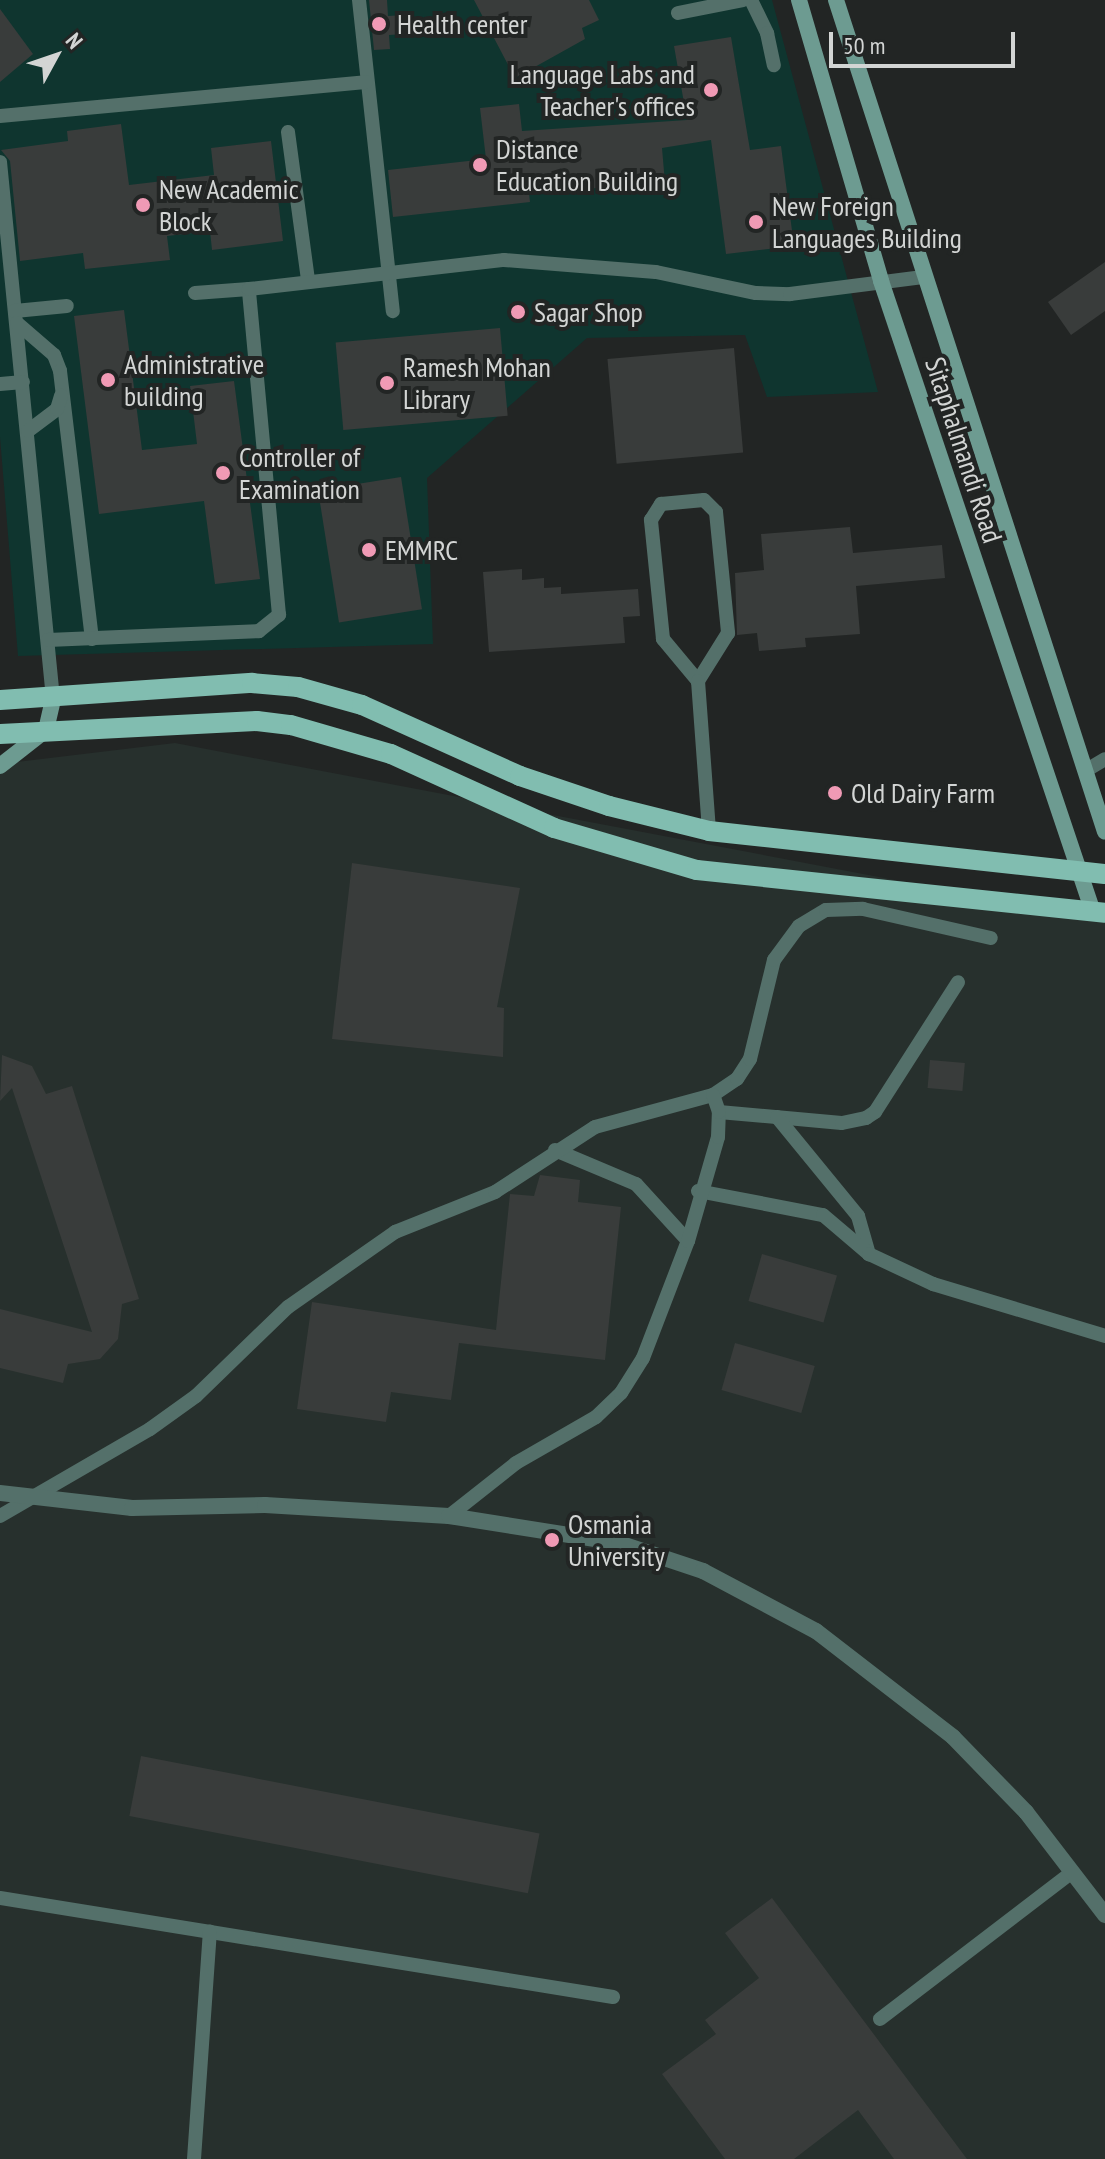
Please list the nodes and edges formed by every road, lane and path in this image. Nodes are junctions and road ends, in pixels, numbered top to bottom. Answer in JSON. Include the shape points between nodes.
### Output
{"nodes":[{"id":1,"x":359,"y":0,"type":"edge"},
{"id":2,"x":743,"y":0,"type":"edge"},
{"id":3,"x":751,"y":0,"type":"edge"},
{"id":4,"x":799,"y":0,"type":"edge"},
{"id":5,"x":836,"y":0,"type":"edge"},
{"id":6,"x":678,"y":13,"type":"dead end"},
{"id":7,"x":774,"y":65,"type":"dead end"},
{"id":8,"x":365,"y":82,"type":"junction"},
{"id":9,"x":0,"y":116,"type":"edge"},
{"id":10,"x":288,"y":132,"type":"dead end"},
{"id":11,"x":0,"y":162,"type":"edge"},
{"id":12,"x":387,"y":270,"type":"junction"},
{"id":13,"x":923,"y":277,"type":"junction"},
{"id":14,"x":308,"y":280,"type":"junction"},
{"id":15,"x":881,"y":281,"type":"junction"},
{"id":16,"x":249,"y":289,"type":"junction"},
{"id":17,"x":195,"y":293,"type":"dead end"},
{"id":18,"x":67,"y":306,"type":"dead end"},
{"id":19,"x":393,"y":311,"type":"dead end"},
{"id":20,"x":16,"y":317,"type":"junction"},
{"id":21,"x":23,"y":382,"type":"junction"},
{"id":22,"x":0,"y":384,"type":"edge"},
{"id":23,"x":62,"y":392,"type":"junction"},
{"id":24,"x":28,"y":431,"type":"junction"},
{"id":25,"x":92,"y":639,"type":"junction"},
{"id":26,"x":48,"y":640,"type":"junction"},
{"id":27,"x":698,"y":681,"type":"junction"},
{"id":28,"x":53,"y":699,"type":"junction"},
{"id":29,"x":0,"y":700,"type":"edge"},
{"id":30,"x":46,"y":730,"type":"junction"},
{"id":31,"x":0,"y":734,"type":"edge"},
{"id":32,"x":0,"y":742,"type":"edge"},
{"id":33,"x":1105,"y":759,"type":"edge"},
{"id":34,"x":0,"y":766,"type":"edge"},
{"id":35,"x":1085,"y":771,"type":"junction"},
{"id":36,"x":709,"y":831,"type":"junction"},
{"id":37,"x":1105,"y":832,"type":"edge"},
{"id":38,"x":1079,"y":871,"type":"junction"},
{"id":39,"x":1105,"y":874,"type":"edge"},
{"id":40,"x":1099,"y":913,"type":"edge"},
{"id":41,"x":991,"y":938,"type":"dead end"},
{"id":42,"x":958,"y":982,"type":"dead end"},
{"id":43,"x":713,"y":1095,"type":"junction"},
{"id":44,"x":719,"y":1112,"type":"junction"},
{"id":45,"x":777,"y":1117,"type":"junction"},
{"id":46,"x":555,"y":1150,"type":"junction"},
{"id":47,"x":698,"y":1191,"type":"junction"},
{"id":48,"x":688,"y":1241,"type":"junction"},
{"id":49,"x":869,"y":1254,"type":"junction"},
{"id":50,"x":1105,"y":1336,"type":"edge"},
{"id":51,"x":0,"y":1493,"type":"edge"},
{"id":52,"x":22,"y":1500,"type":"junction"},
{"id":53,"x":0,"y":1516,"type":"edge"},
{"id":54,"x":449,"y":1516,"type":"junction"},
{"id":55,"x":1072,"y":1872,"type":"junction"},
{"id":56,"x":0,"y":1898,"type":"edge"},
{"id":57,"x":1105,"y":1915,"type":"edge"},
{"id":58,"x":210,"y":1932,"type":"junction"},
{"id":59,"x":613,"y":1997,"type":"dead end"},
{"id":60,"x":880,"y":2019,"type":"dead end"},
{"id":61,"x":194,"y":2159,"type":"edge"}],
"edges":[{"from":1,"to":8,"type":"lane"},
{"from":2,"to":6,"type":"lane"},
{"from":3,"to":7,"type":"lane","via":[[767,33]]},
{"from":4,"to":15,"type":"main road","name":"Sitaphalmandi Road"},
{"from":5,"to":13,"type":"main road","name":"Sitaphalmandi Road"},
{"from":8,"to":9,"type":"lane"},
{"from":8,"to":12,"type":"lane"},
{"from":10,"to":14,"type":"lane"},
{"from":11,"to":20,"type":"lane"},
{"from":12,"to":14,"type":"lane"},
{"from":12,"to":15,"type":"lane","via":[[504,260],[587,264],[779,293]]},
{"from":12,"to":19,"type":"lane"},
{"from":13,"to":15,"type":"lane"},
{"from":13,"to":35,"type":"main road","name":"Sitaphalmandi Road"},
{"from":14,"to":16,"type":"lane"},
{"from":15,"to":38,"type":"main road","name":"Sitaphalmandi Road"},
{"from":16,"to":17,"type":"lane"},
{"from":16,"to":25,"type":"lane","via":[[279,615],[259,631]]},
{"from":18,"to":20,"type":"lane"},
{"from":20,"to":21,"type":"lane"},
{"from":20,"to":23,"type":"lane","via":[[54,355]]},
{"from":21,"to":22,"type":"lane"},
{"from":21,"to":24,"type":"lane"},
{"from":23,"to":24,"type":"lane","via":[[57,409]]},
{"from":23,"to":25,"type":"lane"},
{"from":24,"to":26,"type":"lane"},
{"from":25,"to":26,"type":"lane"},
{"from":26,"to":28,"type":"lane"},
{"from":27,"to":27,"type":"lane","via":[[663,639],[651,520],[661,504],[704,500],[716,512],[728,633]]},
{"from":27,"to":36,"type":"lane"},
{"from":28,"to":29,"type":"main road"},
{"from":28,"to":30,"type":"main road"},
{"from":28,"to":36,"type":"main road","via":[[237,684],[298,687],[362,705],[520,776]]},
{"from":30,"to":31,"type":"main road"},
{"from":30,"to":32,"type":"main road"},
{"from":30,"to":34,"type":"main road"},
{"from":30,"to":40,"type":"main road","via":[[257,721],[291,725],[391,754],[554,828],[697,870]]},
{"from":33,"to":35,"type":"lane"},
{"from":35,"to":37,"type":"main road","name":"Sitaphalmandi Road"},
{"from":36,"to":38,"type":"main road"},
{"from":38,"to":39,"type":"main road"},
{"from":38,"to":40,"type":"main road","name":"Sitaphalmandi Road"},
{"from":41,"to":43,"type":"lane","via":[[863,909],[826,910],[799,926],[774,960],[750,1059],[737,1079]]},
{"from":42,"to":45,"type":"lane","via":[[875,1112],[842,1123]]},
{"from":43,"to":44,"type":"lane"},
{"from":43,"to":46,"type":"lane","via":[[607,1122]]},
{"from":44,"to":45,"type":"lane"},
{"from":44,"to":47,"type":"lane","via":[[718,1137]]},
{"from":45,"to":49,"type":"lane","via":[[858,1216]]},
{"from":46,"to":48,"type":"lane","via":[[636,1184]]},
{"from":46,"to":52,"type":"lane","via":[[495,1192],[395,1232],[288,1307],[184,1405]]},
{"from":47,"to":48,"type":"lane"},
{"from":47,"to":49,"type":"lane","via":[[823,1215]]},
{"from":48,"to":54,"type":"lane","via":[[659,1326],[621,1393],[596,1417],[516,1463]]},
{"from":49,"to":50,"type":"lane","via":[[933,1284]]},
{"from":51,"to":52,"type":"street"},
{"from":52,"to":53,"type":"lane"},
{"from":52,"to":54,"type":"street","via":[[132,1508],[265,1505]]},
{"from":54,"to":55,"type":"street","via":[[550,1528],[626,1545],[703,1571],[816,1631],[953,1737],[1026,1812]]},
{"from":55,"to":57,"type":"street"},
{"from":55,"to":60,"type":"lane"},
{"from":56,"to":58,"type":"lane"},
{"from":58,"to":59,"type":"lane"},
{"from":58,"to":61,"type":"lane"}]}
